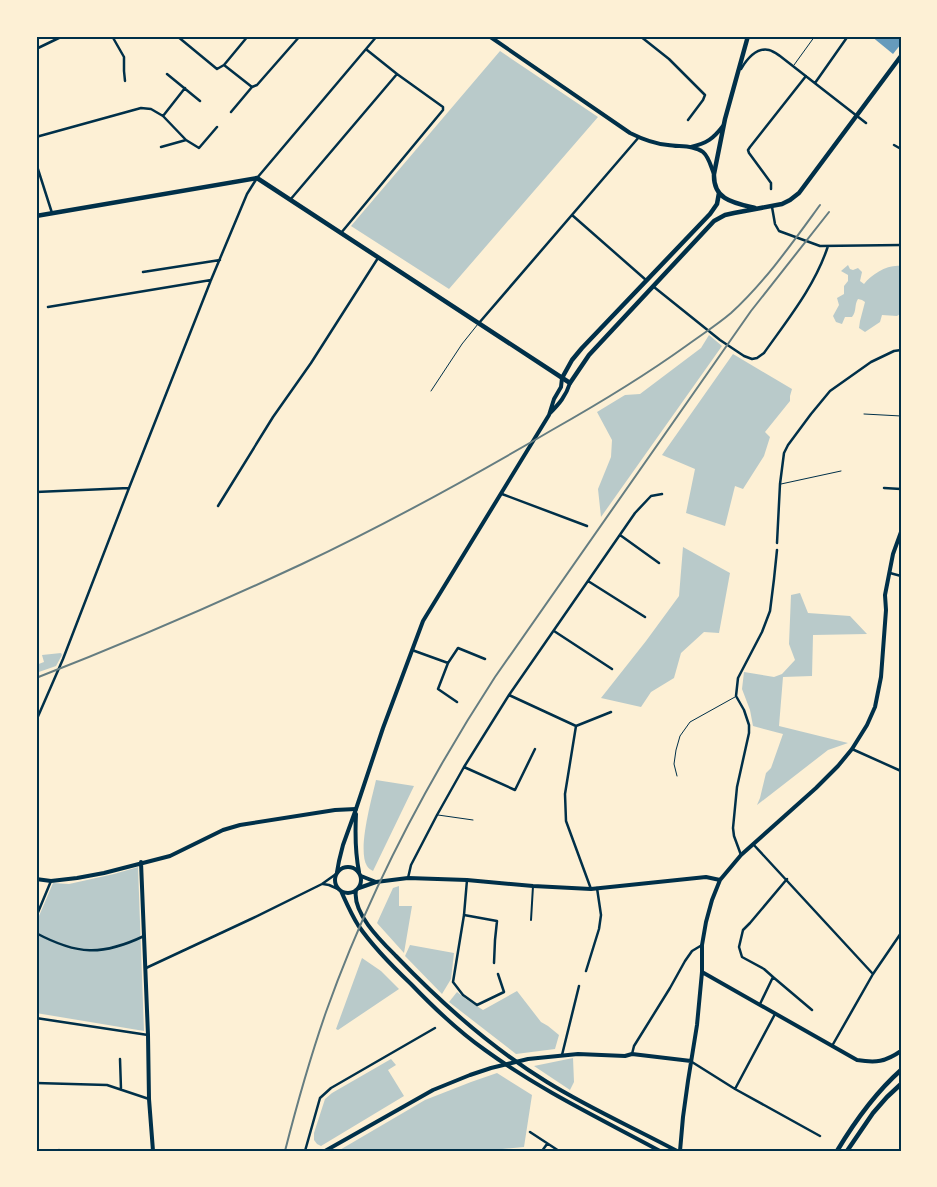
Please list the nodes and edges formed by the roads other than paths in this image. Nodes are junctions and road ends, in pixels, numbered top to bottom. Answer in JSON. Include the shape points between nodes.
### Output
{"nodes":[{"id":1,"x":42,"y":36,"type":"edge"},
{"id":2,"x":64,"y":36,"type":"edge"},
{"id":3,"x":112,"y":36,"type":"edge"},
{"id":4,"x":176,"y":36,"type":"edge"},
{"id":5,"x":248,"y":36,"type":"edge"},
{"id":6,"x":300,"y":36,"type":"edge"},
{"id":7,"x":377,"y":36,"type":"edge"},
{"id":8,"x":489,"y":36,"type":"edge"},
{"id":9,"x":748,"y":36,"type":"edge"},
{"id":10,"x":814,"y":36,"type":"edge"},
{"id":11,"x":848,"y":36,"type":"edge"},
{"id":12,"x":641,"y":37,"type":"edge"},
{"id":13,"x":36,"y":40,"type":"edge"},
{"id":14,"x":36,"y":49,"type":"edge"},
{"id":15,"x":366,"y":50,"type":"junction"},
{"id":16,"x":900,"y":58,"type":"edge"},
{"id":17,"x":224,"y":65,"type":"junction"},
{"id":18,"x":794,"y":66,"type":"junction"},
{"id":19,"x":167,"y":74,"type":"dead end"},
{"id":20,"x":397,"y":74,"type":"junction"},
{"id":21,"x":738,"y":75,"type":"junction"},
{"id":22,"x":806,"y":76,"type":"junction"},
{"id":23,"x":125,"y":81,"type":"dead end"},
{"id":24,"x":815,"y":83,"type":"junction"},
{"id":25,"x":252,"y":87,"type":"junction"},
{"id":26,"x":184,"y":88,"type":"junction"},
{"id":27,"x":200,"y":101,"type":"dead end"},
{"id":28,"x":230,"y":112,"type":"dead end"},
{"id":29,"x":163,"y":116,"type":"junction"},
{"id":30,"x":856,"y":116,"type":"junction"},
{"id":31,"x":688,"y":120,"type":"dead end"},
{"id":32,"x":866,"y":123,"type":"dead end"},
{"id":33,"x":724,"y":126,"type":"junction"},
{"id":34,"x":217,"y":127,"type":"dead end"},
{"id":35,"x":36,"y":137,"type":"edge"},
{"id":36,"x":639,"y":138,"type":"junction"},
{"id":37,"x":186,"y":140,"type":"junction"},
{"id":38,"x":894,"y":145,"type":"dead end"},
{"id":39,"x":161,"y":147,"type":"dead end"},
{"id":40,"x":691,"y":147,"type":"junction"},
{"id":41,"x":901,"y":150,"type":"edge"},
{"id":42,"x":36,"y":163,"type":"edge"},
{"id":43,"x":714,"y":174,"type":"junction"},
{"id":44,"x":257,"y":178,"type":"junction"},
{"id":45,"x":771,"y":188,"type":"dead end"},
{"id":46,"x":719,"y":193,"type":"junction"},
{"id":47,"x":290,"y":200,"type":"junction"},
{"id":48,"x":772,"y":206,"type":"junction"},
{"id":49,"x":756,"y":208,"type":"junction"},
{"id":50,"x":52,"y":213,"type":"junction"},
{"id":51,"x":572,"y":215,"type":"junction"},
{"id":52,"x":36,"y":216,"type":"edge"},
{"id":53,"x":341,"y":233,"type":"junction"},
{"id":54,"x":901,"y":245,"type":"edge"},
{"id":55,"x":828,"y":246,"type":"junction"},
{"id":56,"x":378,"y":258,"type":"junction"},
{"id":57,"x":220,"y":260,"type":"junction"},
{"id":58,"x":143,"y":272,"type":"dead end"},
{"id":59,"x":211,"y":280,"type":"junction"},
{"id":60,"x":647,"y":280,"type":"junction"},
{"id":61,"x":653,"y":286,"type":"junction"},
{"id":62,"x":48,"y":307,"type":"dead end"},
{"id":63,"x":479,"y":323,"type":"junction"},
{"id":64,"x":901,"y":350,"type":"edge"},
{"id":65,"x":562,"y":378,"type":"junction"},
{"id":66,"x":570,"y":383,"type":"junction"},
{"id":67,"x":431,"y":391,"type":"dead end"},
{"id":68,"x":864,"y":414,"type":"dead end"},
{"id":69,"x":548,"y":415,"type":"junction"},
{"id":70,"x":901,"y":416,"type":"edge"},
{"id":71,"x":841,"y":471,"type":"dead end"},
{"id":72,"x":780,"y":484,"type":"junction"},
{"id":73,"x":129,"y":488,"type":"junction"},
{"id":74,"x":884,"y":488,"type":"dead end"},
{"id":75,"x":901,"y":489,"type":"edge"},
{"id":76,"x":36,"y":492,"type":"edge"},
{"id":77,"x":500,"y":493,"type":"junction"},
{"id":78,"x":662,"y":494,"type":"dead end"},
{"id":79,"x":218,"y":506,"type":"dead end"},
{"id":80,"x":587,"y":526,"type":"dead end"},
{"id":81,"x":901,"y":532,"type":"edge"},
{"id":82,"x":620,"y":535,"type":"junction"},
{"id":83,"x":777,"y":543,"type":"dead end"},
{"id":84,"x":777,"y":550,"type":"dead end"},
{"id":85,"x":659,"y":563,"type":"dead end"},
{"id":86,"x":889,"y":573,"type":"junction"},
{"id":87,"x":901,"y":576,"type":"edge"},
{"id":88,"x":588,"y":581,"type":"junction"},
{"id":89,"x":645,"y":617,"type":"dead end"},
{"id":90,"x":554,"y":631,"type":"junction"},
{"id":91,"x":412,"y":650,"type":"junction"},
{"id":92,"x":485,"y":659,"type":"dead end"},
{"id":93,"x":448,"y":663,"type":"junction"},
{"id":94,"x":612,"y":669,"type":"dead end"},
{"id":95,"x":509,"y":695,"type":"junction"},
{"id":96,"x":736,"y":696,"type":"junction"},
{"id":97,"x":457,"y":702,"type":"dead end"},
{"id":98,"x":611,"y":712,"type":"dead end"},
{"id":99,"x":36,"y":722,"type":"edge"},
{"id":100,"x":576,"y":726,"type":"junction"},
{"id":101,"x":536,"y":749,"type":"dead end"},
{"id":102,"x":852,"y":749,"type":"junction"},
{"id":103,"x":464,"y":767,"type":"junction"},
{"id":104,"x":901,"y":771,"type":"edge"},
{"id":105,"x":677,"y":776,"type":"dead end"},
{"id":106,"x":356,"y":809,"type":"junction"},
{"id":107,"x":437,"y":815,"type":"junction"},
{"id":108,"x":473,"y":820,"type":"dead end"},
{"id":109,"x":753,"y":844,"type":"junction"},
{"id":110,"x":741,"y":855,"type":"junction"},
{"id":111,"x":141,"y":862,"type":"junction"},
{"id":112,"x":337,"y":873,"type":"junction"},
{"id":113,"x":360,"y":875,"type":"junction"},
{"id":114,"x":408,"y":878,"type":"junction"},
{"id":115,"x":36,"y":879,"type":"edge"},
{"id":116,"x":787,"y":879,"type":"junction"},
{"id":117,"x":467,"y":880,"type":"junction"},
{"id":118,"x":720,"y":880,"type":"junction"},
{"id":119,"x":52,"y":881,"type":"junction"},
{"id":120,"x":376,"y":882,"type":"junction"},
{"id":121,"x":322,"y":884,"type":"junction"},
{"id":122,"x":532,"y":886,"type":"junction"},
{"id":123,"x":597,"y":888,"type":"junction"},
{"id":124,"x":357,"y":889,"type":"junction"},
{"id":125,"x":591,"y":889,"type":"junction"},
{"id":126,"x":340,"y":890,"type":"junction"},
{"id":127,"x":464,"y":915,"type":"junction"},
{"id":128,"x":36,"y":917,"type":"edge"},
{"id":129,"x":531,"y":920,"type":"dead end"},
{"id":130,"x":901,"y":933,"type":"edge"},
{"id":131,"x":36,"y":934,"type":"edge"},
{"id":132,"x":144,"y":936,"type":"junction"},
{"id":133,"x":702,"y":945,"type":"junction"},
{"id":134,"x":494,"y":963,"type":"dead end"},
{"id":135,"x":146,"y":968,"type":"junction"},
{"id":136,"x":586,"y":971,"type":"dead end"},
{"id":137,"x":702,"y":972,"type":"junction"},
{"id":138,"x":498,"y":974,"type":"dead end"},
{"id":139,"x":873,"y":974,"type":"junction"},
{"id":140,"x":773,"y":977,"type":"junction"},
{"id":141,"x":578,"y":986,"type":"dead end"},
{"id":142,"x":759,"y":1005,"type":"junction"},
{"id":143,"x":812,"y":1010,"type":"dead end"},
{"id":144,"x":774,"y":1014,"type":"junction"},
{"id":145,"x":36,"y":1018,"type":"edge"},
{"id":146,"x":435,"y":1028,"type":"dead end"},
{"id":147,"x":148,"y":1035,"type":"junction"},
{"id":148,"x":832,"y":1046,"type":"junction"},
{"id":149,"x":901,"y":1051,"type":"edge"},
{"id":150,"x":632,"y":1054,"type":"junction"},
{"id":151,"x":562,"y":1055,"type":"junction"},
{"id":152,"x":120,"y":1059,"type":"dead end"},
{"id":153,"x":691,"y":1061,"type":"junction"},
{"id":154,"x":901,"y":1070,"type":"edge"},
{"id":155,"x":893,"y":1077,"type":"junction"},
{"id":156,"x":36,"y":1083,"type":"edge"},
{"id":157,"x":900,"y":1085,"type":"edge"},
{"id":158,"x":121,"y":1089,"type":"junction"},
{"id":159,"x":735,"y":1089,"type":"junction"},
{"id":160,"x":149,"y":1099,"type":"junction"},
{"id":161,"x":530,"y":1132,"type":"dead end"},
{"id":162,"x":820,"y":1136,"type":"dead end"},
{"id":163,"x":547,"y":1143,"type":"junction"},
{"id":164,"x":57,"y":1151,"type":"edge"},
{"id":165,"x":60,"y":1151,"type":"edge"},
{"id":166,"x":153,"y":1151,"type":"edge"},
{"id":167,"x":305,"y":1151,"type":"edge"},
{"id":168,"x":325,"y":1151,"type":"edge"},
{"id":169,"x":542,"y":1151,"type":"edge"},
{"id":170,"x":559,"y":1151,"type":"edge"},
{"id":171,"x":660,"y":1151,"type":"edge"},
{"id":172,"x":679,"y":1151,"type":"edge"},
{"id":173,"x":837,"y":1151,"type":"edge"},
{"id":174,"x":848,"y":1151,"type":"edge"}],
"edges":[{"from":1,"to":13,"type":"street"},
{"from":2,"to":14,"type":"street"},
{"from":3,"to":23,"type":"street","via":[[124,57]]},
{"from":4,"to":17,"type":"street","via":[[216,69]]},
{"from":5,"to":17,"type":"street"},
{"from":6,"to":25,"type":"street","via":[[258,85]]},
{"from":7,"to":15,"type":"street"},
{"from":8,"to":36,"type":"street"},
{"from":9,"to":21,"type":"main road"},
{"from":10,"to":18,"type":"lane"},
{"from":11,"to":24,"type":"street"},
{"from":12,"to":31,"type":"street","via":[[669,59],[705,95]]},
{"from":15,"to":20,"type":"street"},
{"from":15,"to":44,"type":"street"},
{"from":16,"to":30,"type":"main road"},
{"from":17,"to":25,"type":"street"},
{"from":18,"to":21,"type":"street","via":[[770,50],[758,51]]},
{"from":18,"to":22,"type":"street"},
{"from":19,"to":26,"type":"street"},
{"from":20,"to":47,"type":"street"},
{"from":20,"to":53,"type":"street","via":[[443,110]]},
{"from":21,"to":33,"type":"main road"},
{"from":22,"to":24,"type":"street"},
{"from":22,"to":45,"type":"street","via":[[748,150],[771,183]]},
{"from":24,"to":30,"type":"street"},
{"from":25,"to":28,"type":"street"},
{"from":26,"to":27,"type":"street"},
{"from":26,"to":29,"type":"street"},
{"from":29,"to":35,"type":"street","via":[[141,108]]},
{"from":29,"to":37,"type":"street"},
{"from":30,"to":32,"type":"street"},
{"from":30,"to":48,"type":"main road","via":[[799,193]]},
{"from":33,"to":40,"type":"street","via":[[712,139]]},
{"from":33,"to":43,"type":"main road"},
{"from":34,"to":37,"type":"street","via":[[199,148]]},
{"from":36,"to":40,"type":"street"},
{"from":36,"to":51,"type":"street"},
{"from":37,"to":39,"type":"street"},
{"from":38,"to":41,"type":"street"},
{"from":40,"to":43,"type":"street","via":[[708,157]]},
{"from":42,"to":50,"type":"street"},
{"from":43,"to":46,"type":"main road","via":[[714,185]]},
{"from":44,"to":47,"type":"main road"},
{"from":44,"to":50,"type":"main road"},
{"from":44,"to":57,"type":"street","via":[[247,194]]},
{"from":46,"to":49,"type":"main road","via":[[732,202]]},
{"from":46,"to":60,"type":"main road","via":[[710,214]]},
{"from":47,"to":53,"type":"main road"},
{"from":48,"to":49,"type":"main road"},
{"from":48,"to":55,"type":"street","via":[[779,231]]},
{"from":49,"to":61,"type":"main road","via":[[714,220]]},
{"from":50,"to":52,"type":"main road"},
{"from":51,"to":60,"type":"street"},
{"from":51,"to":63,"type":"street"},
{"from":53,"to":56,"type":"main road"},
{"from":54,"to":55,"type":"street"},
{"from":55,"to":61,"type":"street","via":[[810,286],[764,353],[757,358],[748,358],[737,352]]},
{"from":56,"to":63,"type":"main road"},
{"from":56,"to":79,"type":"street"},
{"from":57,"to":58,"type":"street"},
{"from":57,"to":59,"type":"street"},
{"from":59,"to":62,"type":"street"},
{"from":59,"to":73,"type":"street"},
{"from":60,"to":65,"type":"main road","via":[[582,348]]},
{"from":61,"to":66,"type":"main road","via":[[588,355]]},
{"from":63,"to":65,"type":"main road"},
{"from":63,"to":67,"type":"lane"},
{"from":64,"to":72,"type":"street","via":[[872,362],[830,392],[788,445]]},
{"from":65,"to":66,"type":"main road"},
{"from":65,"to":69,"type":"street"},
{"from":66,"to":69,"type":"street","via":[[560,404]]},
{"from":68,"to":70,"type":"lane"},
{"from":69,"to":77,"type":"street"},
{"from":71,"to":72,"type":"lane"},
{"from":72,"to":83,"type":"street"},
{"from":73,"to":76,"type":"street"},
{"from":73,"to":99,"type":"street"},
{"from":74,"to":75,"type":"street"},
{"from":77,"to":80,"type":"street"},
{"from":77,"to":91,"type":"street","via":[[423,621]]},
{"from":78,"to":82,"type":"street","via":[[651,496]]},
{"from":81,"to":86,"type":"street"},
{"from":82,"to":85,"type":"street"},
{"from":82,"to":88,"type":"street"},
{"from":84,"to":96,"type":"street","via":[[770,611],[738,678]]},
{"from":86,"to":87,"type":"street"},
{"from":86,"to":102,"type":"street","via":[[881,677],[875,707]]},
{"from":88,"to":89,"type":"street"},
{"from":88,"to":90,"type":"street"},
{"from":90,"to":94,"type":"street"},
{"from":90,"to":95,"type":"street"},
{"from":91,"to":93,"type":"street"},
{"from":91,"to":106,"type":"street"},
{"from":92,"to":93,"type":"street","via":[[458,648]]},
{"from":93,"to":97,"type":"street","via":[[438,689]]},
{"from":95,"to":100,"type":"street"},
{"from":95,"to":103,"type":"street"},
{"from":96,"to":105,"type":"lane","via":[[690,722],[680,736],[676,750],[674,764]]},
{"from":96,"to":110,"type":"street","via":[[749,725],[733,828]]},
{"from":98,"to":100,"type":"street"},
{"from":100,"to":125,"type":"street","via":[[565,794],[566,821]]},
{"from":101,"to":103,"type":"street","via":[[515,790]]},
{"from":102,"to":104,"type":"street"},
{"from":102,"to":109,"type":"street","via":[[816,788]]},
{"from":103,"to":107,"type":"street"},
{"from":106,"to":111,"type":"street","via":[[240,825],[170,856]]},
{"from":106,"to":112,"type":"street"},
{"from":106,"to":113,"type":"street","via":[[355,848]]},
{"from":107,"to":108,"type":"lane"},
{"from":107,"to":114,"type":"street","via":[[411,865]]},
{"from":109,"to":110,"type":"street"},
{"from":109,"to":116,"type":"street"},
{"from":110,"to":118,"type":"street"},
{"from":111,"to":119,"type":"street","via":[[104,873]]},
{"from":111,"to":132,"type":"street"},
{"from":112,"to":113,"type":"street","via":[[351,867]]},
{"from":112,"to":121,"type":"street"},
{"from":112,"to":126,"type":"street","via":[[335,883]]},
{"from":113,"to":120,"type":"street"},
{"from":113,"to":124,"type":"street"},
{"from":114,"to":117,"type":"street"},
{"from":114,"to":120,"type":"street"},
{"from":115,"to":119,"type":"street"},
{"from":116,"to":139,"type":"street"},
{"from":116,"to":140,"type":"street","via":[[742,930],[739,947],[742,957]]},
{"from":117,"to":122,"type":"street"},
{"from":117,"to":127,"type":"street"},
{"from":118,"to":123,"type":"street","via":[[706,877]]},
{"from":118,"to":133,"type":"street"},
{"from":119,"to":128,"type":"street"},
{"from":120,"to":124,"type":"street"},
{"from":121,"to":126,"type":"street"},
{"from":121,"to":135,"type":"street"},
{"from":122,"to":125,"type":"street"},
{"from":122,"to":129,"type":"street"},
{"from":123,"to":125,"type":"street"},
{"from":123,"to":136,"type":"street","via":[[601,915]]},
{"from":124,"to":126,"type":"street","via":[[349,893]]},
{"from":124,"to":172,"type":"street","via":[[360,911],[378,936],[418,979],[470,1026],[546,1082]]},
{"from":126,"to":171,"type":"street","via":[[368,939],[459,1030],[532,1081]]},
{"from":127,"to":134,"type":"street","via":[[497,921]]},
{"from":127,"to":138,"type":"street","via":[[452,982],[477,1005],[504,992]]},
{"from":130,"to":139,"type":"street"},
{"from":131,"to":132,"type":"street","via":[[86,951],[107,949]]},
{"from":132,"to":135,"type":"street"},
{"from":133,"to":137,"type":"street"},
{"from":133,"to":150,"type":"street","via":[[685,961]]},
{"from":135,"to":147,"type":"street"},
{"from":137,"to":142,"type":"street"},
{"from":137,"to":153,"type":"street","via":[[698,1025]]},
{"from":139,"to":148,"type":"street"},
{"from":140,"to":142,"type":"street"},
{"from":140,"to":143,"type":"street"},
{"from":141,"to":151,"type":"street"},
{"from":142,"to":144,"type":"street"},
{"from":144,"to":148,"type":"street"},
{"from":144,"to":159,"type":"street"},
{"from":145,"to":147,"type":"street"},
{"from":146,"to":167,"type":"street","via":[[331,1088],[320,1098]]},
{"from":147,"to":160,"type":"street"},
{"from":148,"to":149,"type":"street","via":[[857,1060],[875,1062]]},
{"from":150,"to":151,"type":"street"},
{"from":150,"to":153,"type":"street"},
{"from":151,"to":168,"type":"street","via":[[528,1059],[470,1075],[424,1094]]},
{"from":152,"to":158,"type":"street"},
{"from":153,"to":159,"type":"street"},
{"from":153,"to":172,"type":"street"},
{"from":154,"to":155,"type":"main road"},
{"from":155,"to":157,"type":"street"},
{"from":155,"to":173,"type":"main road","via":[[862,1113]]},
{"from":156,"to":158,"type":"street","via":[[107,1085]]},
{"from":157,"to":174,"type":"main road","via":[[872,1113]]},
{"from":158,"to":160,"type":"street"},
{"from":159,"to":162,"type":"street"},
{"from":160,"to":166,"type":"street"},
{"from":161,"to":163,"type":"street"},
{"from":163,"to":169,"type":"street"},
{"from":163,"to":170,"type":"street"},
{"from":164,"to":165,"type":"street"}]}
